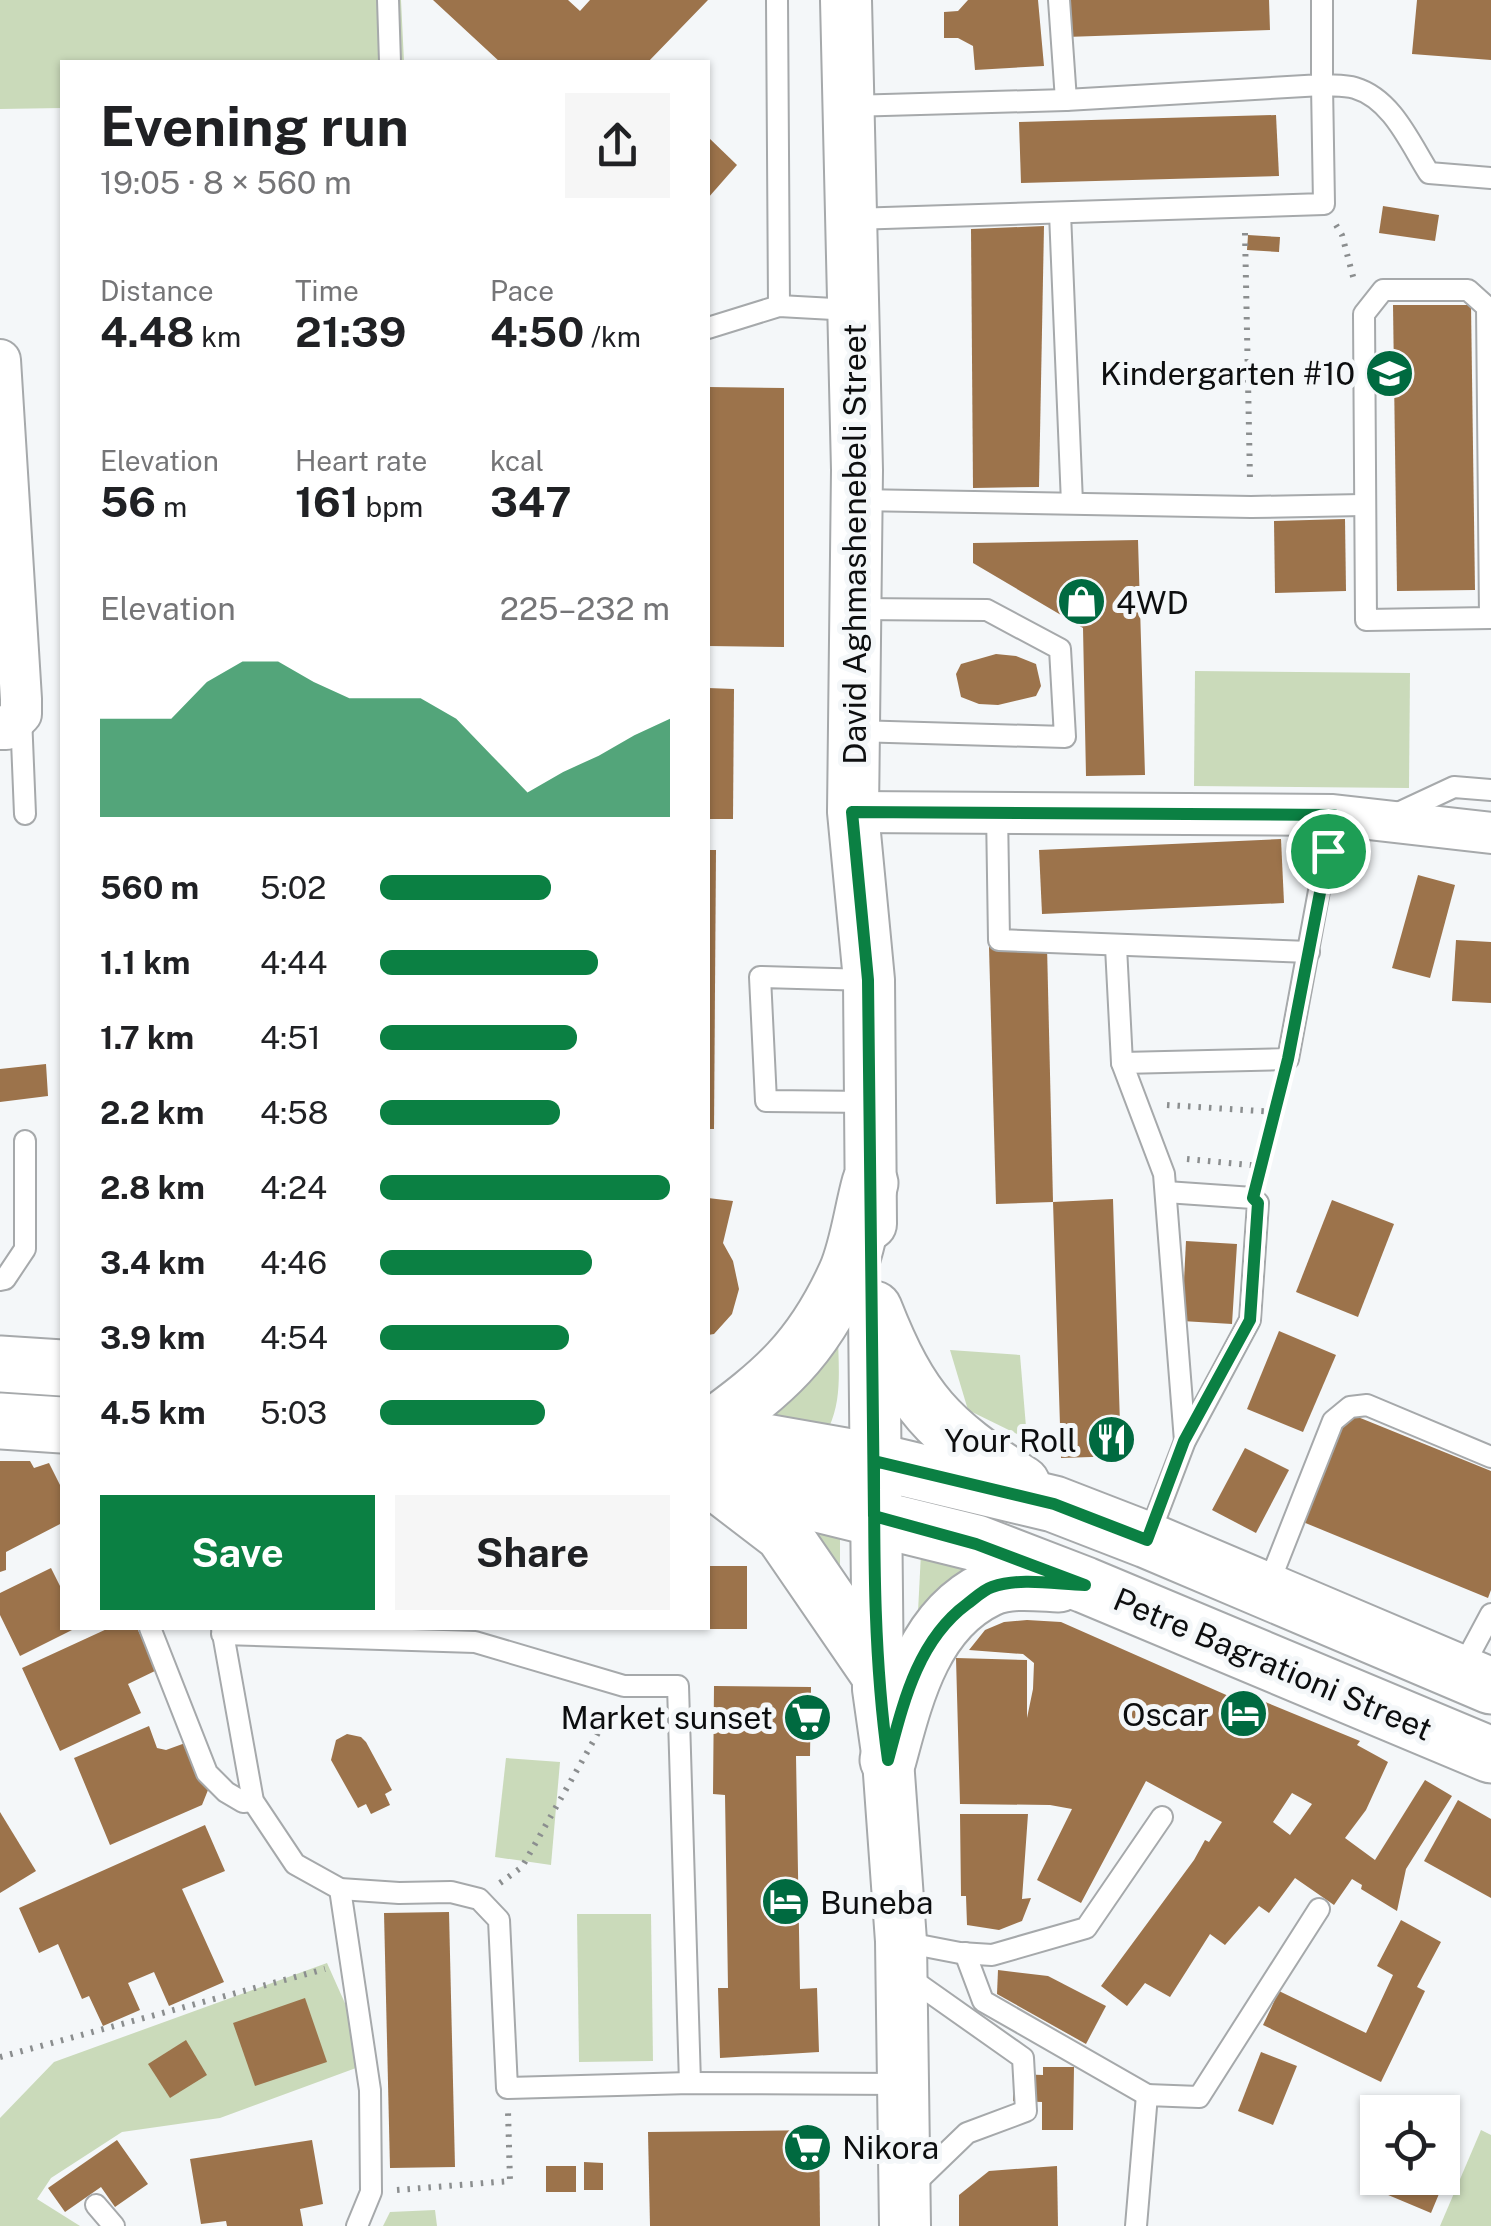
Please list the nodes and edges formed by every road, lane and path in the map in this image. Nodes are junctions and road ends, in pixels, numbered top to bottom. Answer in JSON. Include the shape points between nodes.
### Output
{"nodes":[{"id":1,"x":388,"y":0,"type":"edge"},
{"id":2,"x":777,"y":0,"type":"edge"},
{"id":3,"x":846,"y":0,"type":"edge"},
{"id":4,"x":1059,"y":0,"type":"edge"},
{"id":5,"x":1322,"y":0,"type":"edge"},
{"id":6,"x":390,"y":60,"type":"edge"},
{"id":7,"x":1322,"y":85,"type":"junction"},
{"id":8,"x":1066,"y":100,"type":"junction"},
{"id":9,"x":849,"y":106,"type":"junction"},
{"id":10,"x":1491,"y":178,"type":"edge"},
{"id":11,"x":1324,"y":204,"type":"junction"},
{"id":12,"x":1244,"y":207,"type":"junction"},
{"id":13,"x":1060,"y":213,"type":"junction"},
{"id":14,"x":852,"y":219,"type":"junction"},
{"id":15,"x":779,"y":306,"type":"junction"},
{"id":16,"x":854,"y":310,"type":"junction"},
{"id":17,"x":1364,"y":314,"type":"junction"},
{"id":18,"x":710,"y":327,"type":"edge"},
{"id":19,"x":0,"y":360,"type":"edge"},
{"id":20,"x":3,"y":452,"type":"edge"},
{"id":21,"x":857,"y":500,"type":"junction"},
{"id":22,"x":1072,"y":503,"type":"junction"},
{"id":23,"x":1364,"y":505,"type":"junction"},
{"id":24,"x":1251,"y":507,"type":"junction"},
{"id":25,"x":856,"y":608,"type":"junction"},
{"id":26,"x":10,"y":722,"type":"edge"},
{"id":27,"x":854,"y":730,"type":"junction"},
{"id":28,"x":1491,"y":790,"type":"edge"},
{"id":29,"x":998,"y":811,"type":"junction"},
{"id":30,"x":852,"y":812,"type":"junction"},
{"id":31,"x":25,"y":814,"type":"dead end"},
{"id":32,"x":1334,"y":815,"type":"junction"},
{"id":33,"x":1385,"y":819,"type":"junction"},
{"id":34,"x":1491,"y":832,"type":"edge"},
{"id":35,"x":1116,"y":946,"type":"junction"},
{"id":36,"x":1308,"y":952,"type":"junction"},
{"id":37,"x":868,"y":980,"type":"junction"},
{"id":38,"x":1288,"y":1059,"type":"junction"},
{"id":39,"x":1122,"y":1063,"type":"junction"},
{"id":40,"x":871,"y":1102,"type":"junction"},
{"id":41,"x":1139,"y":1104,"type":"junction"},
{"id":42,"x":1275,"y":1112,"type":"junction"},
{"id":43,"x":25,"y":1141,"type":"dead end"},
{"id":44,"x":1158,"y":1157,"type":"junction"},
{"id":45,"x":1261,"y":1166,"type":"junction"},
{"id":46,"x":870,"y":1183,"type":"junction"},
{"id":47,"x":1166,"y":1192,"type":"junction"},
{"id":48,"x":1253,"y":1198,"type":"junction"},
{"id":49,"x":0,"y":1280,"type":"edge"},
{"id":50,"x":874,"y":1309,"type":"junction"},
{"id":51,"x":0,"y":1364,"type":"edge"},
{"id":52,"x":60,"y":1368,"type":"edge"},
{"id":53,"x":0,"y":1421,"type":"edge"},
{"id":54,"x":60,"y":1425,"type":"edge"},
{"id":55,"x":710,"y":1430,"type":"edge"},
{"id":56,"x":710,"y":1431,"type":"edge"},
{"id":57,"x":1184,"y":1441,"type":"junction"},
{"id":58,"x":1491,"y":1457,"type":"edge"},
{"id":59,"x":874,"y":1461,"type":"junction"},
{"id":60,"x":710,"y":1478,"type":"edge"},
{"id":61,"x":710,"y":1479,"type":"edge"},
{"id":62,"x":1054,"y":1504,"type":"junction"},
{"id":63,"x":874,"y":1516,"type":"junction"},
{"id":64,"x":1147,"y":1540,"type":"junction"},
{"id":65,"x":1085,"y":1585,"type":"junction"},
{"id":66,"x":1266,"y":1590,"type":"junction"},
{"id":67,"x":1491,"y":1614,"type":"edge"},
{"id":68,"x":151,"y":1630,"type":"edge"},
{"id":69,"x":222,"y":1631,"type":"edge"},
{"id":70,"x":877,"y":1671,"type":"junction"},
{"id":71,"x":1475,"y":1680,"type":"edge"},
{"id":72,"x":624,"y":1686,"type":"junction"},
{"id":73,"x":1491,"y":1755,"type":"edge"},
{"id":74,"x":888,"y":1760,"type":"junction"},
{"id":75,"x":253,"y":1800,"type":"junction"},
{"id":76,"x":1162,"y":1817,"type":"dead end"},
{"id":77,"x":340,"y":1890,"type":"junction"},
{"id":78,"x":479,"y":1899,"type":"junction"},
{"id":79,"x":1319,"y":1909,"type":"dead end"},
{"id":80,"x":964,"y":1953,"type":"junction"},
{"id":81,"x":901,"y":1956,"type":"junction"},
{"id":82,"x":350,"y":1962,"type":"junction"},
{"id":83,"x":0,"y":2058,"type":"edge"},
{"id":84,"x":690,"y":2084,"type":"junction"},
{"id":85,"x":902,"y":2084,"type":"junction"},
{"id":86,"x":507,"y":2088,"type":"junction"},
{"id":87,"x":1146,"y":2095,"type":"junction"},
{"id":88,"x":371,"y":2192,"type":"junction"},
{"id":89,"x":96,"y":2205,"type":"dead end"},
{"id":90,"x":905,"y":2210,"type":"edge"},
{"id":91,"x":114,"y":2226,"type":"edge"},
{"id":92,"x":357,"y":2226,"type":"edge"},
{"id":93,"x":1136,"y":2226,"type":"edge"}],
"edges":[{"from":1,"to":6,"type":"lane"},
{"from":2,"to":15,"type":"lane"},
{"from":3,"to":9,"type":"street","name":"David Aghmashenebeli Street"},
{"from":4,"to":8,"type":"lane"},
{"from":5,"to":7,"type":"lane"},
{"from":7,"to":8,"type":"lane"},
{"from":7,"to":10,"type":"lane","via":[[1372,97],[1392,114],[1429,173]]},
{"from":7,"to":11,"type":"lane"},
{"from":8,"to":9,"type":"lane"},
{"from":9,"to":14,"type":"street","name":"David Aghmashenebeli Street"},
{"from":11,"to":12,"type":"lane"},
{"from":11,"to":17,"type":"path","via":[[1342,235]]},
{"from":12,"to":13,"type":"lane"},
{"from":12,"to":24,"type":"path"},
{"from":13,"to":14,"type":"lane"},
{"from":13,"to":22,"type":"lane"},
{"from":14,"to":16,"type":"street","name":"David Aghmashenebeli Street"},
{"from":15,"to":16,"type":"lane"},
{"from":15,"to":18,"type":"lane"},
{"from":16,"to":21,"type":"street","name":"David Aghmashenebeli Street"},
{"from":17,"to":23,"type":"lane"},
{"from":17,"to":23,"type":"lane","via":[[1384,290],[1468,290],[1487,307],[1490,618],[1366,620]]},
{"from":19,"to":20,"type":"street"},
{"from":20,"to":26,"type":"street"},
{"from":21,"to":22,"type":"lane"},
{"from":21,"to":25,"type":"street","name":"David Aghmashenebeli Street"},
{"from":22,"to":24,"type":"lane"},
{"from":23,"to":24,"type":"lane"},
{"from":25,"to":27,"type":"street","name":"David Aghmashenebeli Street"},
{"from":25,"to":27,"type":"lane","via":[[988,610],[1060,649],[1065,737]]},
{"from":26,"to":31,"type":"lane"},
{"from":27,"to":30,"type":"street","name":"David Aghmashenebeli Street"},
{"from":28,"to":33,"type":"lane","via":[[1454,787]]},
{"from":29,"to":30,"type":"street"},
{"from":29,"to":32,"type":"street"},
{"from":29,"to":35,"type":"lane","via":[[999,940]]},
{"from":30,"to":37,"type":"street","name":"David Aghmashenebeli Street"},
{"from":32,"to":33,"type":"street"},
{"from":32,"to":36,"type":"lane"},
{"from":33,"to":34,"type":"street"},
{"from":35,"to":36,"type":"lane"},
{"from":35,"to":39,"type":"lane"},
{"from":36,"to":38,"type":"lane"},
{"from":37,"to":40,"type":"street","name":"David Aghmashenebeli Street"},
{"from":37,"to":40,"type":"lane","via":[[760,977],[766,1100]]},
{"from":38,"to":39,"type":"lane"},
{"from":38,"to":42,"type":"path"},
{"from":39,"to":41,"type":"lane"},
{"from":40,"to":46,"type":"street","name":"David Aghmashenebeli Street"},
{"from":41,"to":42,"type":"path"},
{"from":41,"to":44,"type":"lane"},
{"from":42,"to":45,"type":"path"},
{"from":43,"to":49,"type":"lane","via":[[24,1249]]},
{"from":44,"to":45,"type":"path"},
{"from":44,"to":47,"type":"lane"},
{"from":45,"to":48,"type":"path"},
{"from":46,"to":50,"type":"street","name":"David Aghmashenebeli Street"},
{"from":46,"to":55,"type":"main road","via":[[847,1272],[804,1348],[766,1388]]},
{"from":47,"to":48,"type":"lane"},
{"from":47,"to":57,"type":"lane"},
{"from":48,"to":57,"type":"lane","via":[[1258,1203],[1250,1320]]},
{"from":50,"to":59,"type":"street","name":"David Aghmashenebeli Street"},
{"from":50,"to":62,"type":"main road","via":[[913,1393],[938,1422]]},
{"from":51,"to":52,"type":"main road"},
{"from":53,"to":54,"type":"main road"},
{"from":56,"to":59,"type":"main road","name":"Petre Bagrationi Street"},
{"from":57,"to":64,"type":"lane"},
{"from":58,"to":66,"type":"lane","via":[[1367,1405],[1350,1407],[1334,1421]]},
{"from":59,"to":62,"type":"main road","name":"Petre Bagrationi Street"},
{"from":59,"to":63,"type":"street","name":"David Aghmashenebeli Street"},
{"from":60,"to":63,"type":"main road","name":"Petre Bagrationi Street"},
{"from":61,"to":70,"type":"main road","via":[[784,1534]]},
{"from":62,"to":64,"type":"main road","name":"Petre Bagrationi Street"},
{"from":63,"to":65,"type":"main road","name":"Petre Bagrationi Street","via":[[976,1544]]},
{"from":63,"to":70,"type":"street","name":"David Aghmashenebeli Street"},
{"from":64,"to":66,"type":"main road","name":"Petre Bagrationi Street"},
{"from":65,"to":73,"type":"main road","name":"Petre Bagrationi Street"},
{"from":65,"to":74,"type":"main road","via":[[1021,1582],[990,1588],[954,1614],[932,1638],[906,1691]]},
{"from":66,"to":71,"type":"main road","name":"Petre Bagrationi Street"},
{"from":67,"to":71,"type":"lane"},
{"from":68,"to":75,"type":"lane","via":[[207,1773],[243,1802]]},
{"from":69,"to":72,"type":"lane","via":[[474,1642]]},
{"from":69,"to":75,"type":"lane"},
{"from":70,"to":74,"type":"street","name":"David Aghmashenebeli Street"},
{"from":72,"to":78,"type":"path","via":[[522,1867]]},
{"from":72,"to":84,"type":"lane","via":[[678,1686]]},
{"from":74,"to":81,"type":"street","name":"David Aghmashenebeli Street"},
{"from":75,"to":77,"type":"lane","via":[[295,1864]]},
{"from":76,"to":80,"type":"lane","via":[[1086,1928],[992,1955]]},
{"from":77,"to":78,"type":"lane","via":[[451,1892]]},
{"from":77,"to":82,"type":"lane"},
{"from":78,"to":86,"type":"lane","via":[[499,1920]]},
{"from":79,"to":87,"type":"lane","via":[[1199,2097]]},
{"from":80,"to":81,"type":"lane"},
{"from":80,"to":87,"type":"lane","via":[[983,2001]]},
{"from":81,"to":85,"type":"street","name":"David Aghmashenebeli Street"},
{"from":81,"to":90,"type":"lane","via":[[1024,2058],[1026,2111],[967,2133]]},
{"from":82,"to":83,"type":"path"},
{"from":82,"to":88,"type":"lane","via":[[370,2090]]},
{"from":84,"to":85,"type":"lane"},
{"from":84,"to":86,"type":"lane"},
{"from":85,"to":90,"type":"street","name":"David Aghmashenebeli Street"},
{"from":86,"to":88,"type":"path","via":[[510,2181]]},
{"from":87,"to":93,"type":"lane"},
{"from":88,"to":92,"type":"lane"},
{"from":89,"to":91,"type":"lane"}]}
